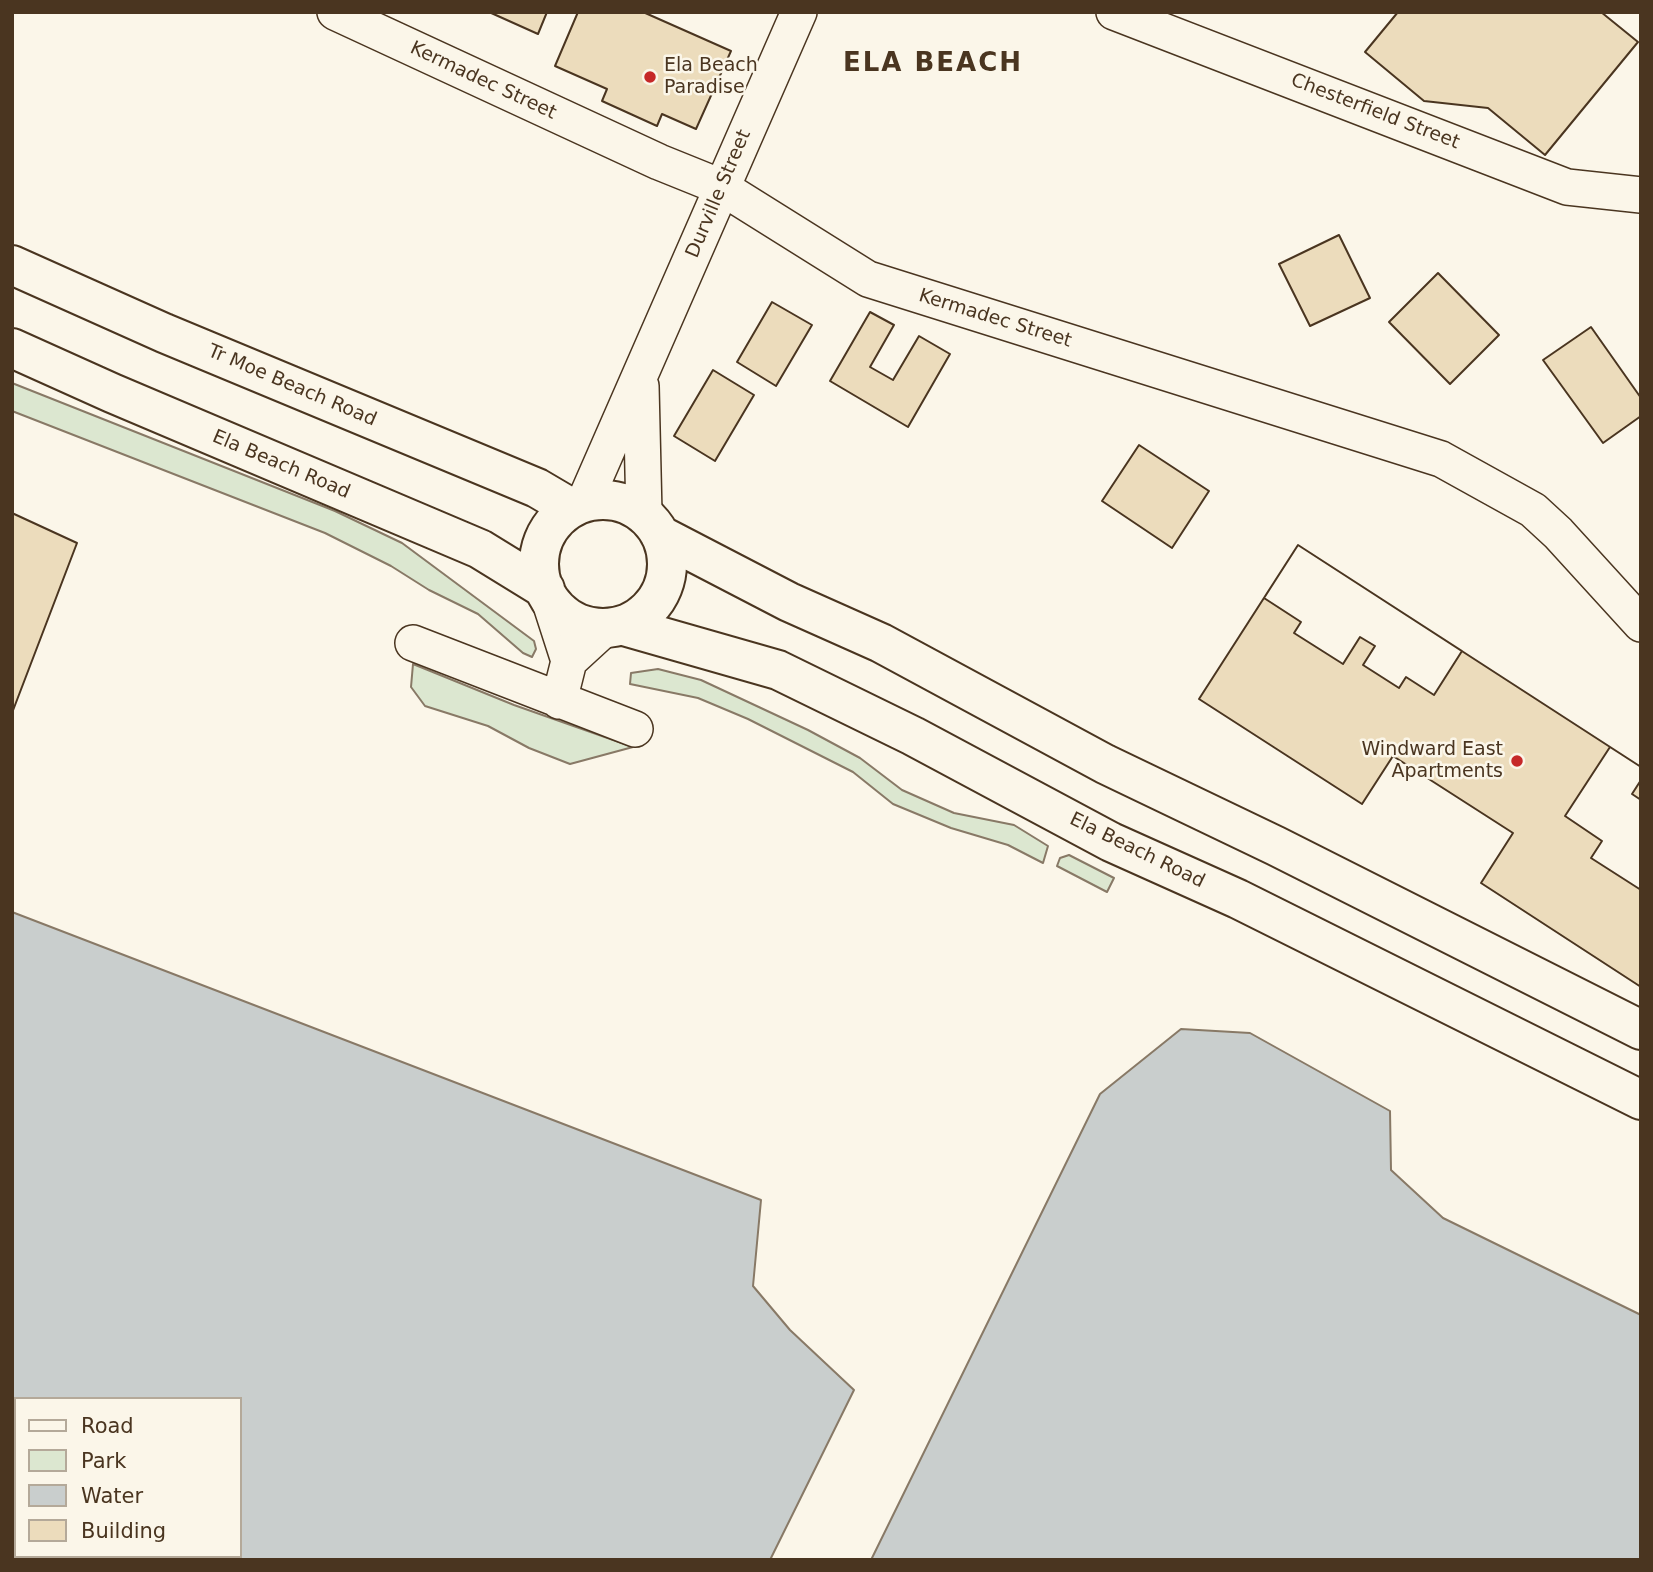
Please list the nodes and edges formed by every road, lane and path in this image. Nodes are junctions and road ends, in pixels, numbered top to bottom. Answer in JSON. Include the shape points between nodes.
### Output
{"nodes":[{"id":1,"x":335,"y":12,"type":"edge"},
{"id":2,"x":799,"y":12,"type":"edge"},
{"id":3,"x":1114,"y":12,"type":"edge"},
{"id":4,"x":721,"y":187,"type":"junction"},
{"id":5,"x":1641,"y":195,"type":"edge"},
{"id":6,"x":12,"y":265,"type":"edge"},
{"id":7,"x":12,"y":348,"type":"edge"},
{"id":8,"x":641,"y":376,"type":"junction"},
{"id":9,"x":578,"y":505,"type":"junction"},
{"id":10,"x":652,"y":525,"type":"junction"},
{"id":11,"x":547,"y":595,"type":"junction"},
{"id":12,"x":1641,"y":624,"type":"edge"},
{"id":13,"x":614,"y":627,"type":"junction"},
{"id":14,"x":413,"y":643,"type":"dead end"},
{"id":15,"x":569,"y":661,"type":"junction"},
{"id":16,"x":559,"y":701,"type":"junction"},
{"id":17,"x":635,"y":729,"type":"dead end"},
{"id":18,"x":1641,"y":1030,"type":"edge"},
{"id":19,"x":1641,"y":1100,"type":"edge"}],
"edges":[{"from":1,"to":4,"type":"street","name":"Kermadec Street"},
{"from":2,"to":4,"type":"street","name":"Durville Street"},
{"from":3,"to":5,"type":"street","name":"Chesterfield Street","via":[[1567,187]]},
{"from":4,"to":8,"type":"street","name":"Durville Street"},
{"from":4,"to":12,"type":"street","name":"Kermadec Street","via":[[867,279],[1441,460],[1532,510]]},
{"from":6,"to":9,"type":"highway","name":"Tr Moe Beach Road"},
{"from":7,"to":11,"type":"highway","name":"Ela Beach Road","via":[[480,549]]},
{"from":8,"to":9,"type":"street","name":"Durville Street"},
{"from":8,"to":10,"type":"street"},
{"from":9,"to":10,"type":"highway","via":[[615,501],[630,506]]},
{"from":9,"to":11,"type":"highway","via":[[557,520],[540,552]]},
{"from":10,"to":13,"type":"highway","via":[[666,559],[664,584],[645,611]]},
{"from":10,"to":18,"type":"highway","via":[[789,602],[881,643],[1105,764]]},
{"from":11,"to":13,"type":"highway","via":[[578,625]]},
{"from":11,"to":15,"type":"street"},
{"from":13,"to":15,"type":"street"},
{"from":13,"to":19,"type":"highway","name":"Ela Beach Road","via":[[779,670],[1111,842],[1238,899]]},
{"from":14,"to":16,"type":"street"},
{"from":15,"to":16,"type":"street"},
{"from":16,"to":17,"type":"street"}]}
